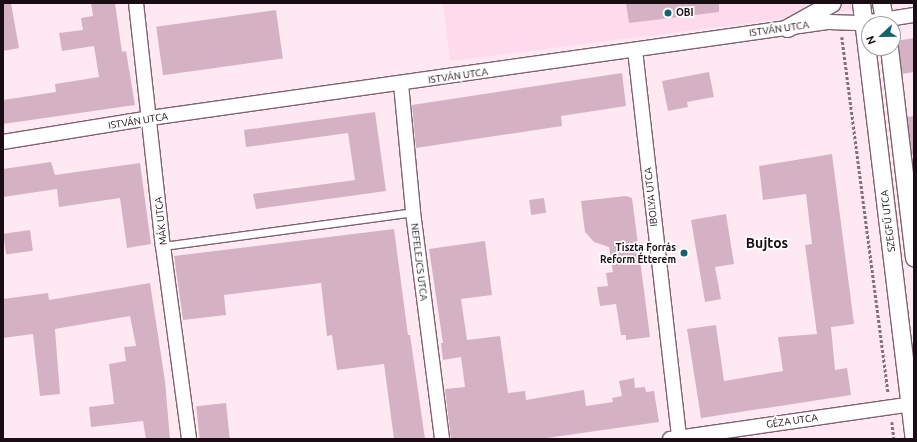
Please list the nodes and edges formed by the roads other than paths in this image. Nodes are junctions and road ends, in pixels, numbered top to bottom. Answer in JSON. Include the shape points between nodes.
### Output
{"nodes":[{"id":1,"x":136,"y":3,"type":"edge"},
{"id":2,"x":832,"y":3,"type":"edge"},
{"id":3,"x":861,"y":3,"type":"edge"},
{"id":4,"x":881,"y":3,"type":"edge"},
{"id":5,"x":914,"y":15,"type":"edge"},
{"id":6,"x":863,"y":16,"type":"edge"},
{"id":7,"x":884,"y":16,"type":"edge"},
{"id":8,"x":901,"y":18,"type":"edge"},
{"id":9,"x":861,"y":23,"type":"edge"},
{"id":10,"x":787,"y":28,"type":"junction"},
{"id":11,"x":635,"y":50,"type":"junction"},
{"id":12,"x":868,"y":56,"type":"edge"},
{"id":13,"x":890,"y":56,"type":"edge"},
{"id":14,"x":401,"y":84,"type":"junction"},
{"id":15,"x":150,"y":118,"type":"junction"},
{"id":16,"x":3,"y":142,"type":"edge"},
{"id":17,"x":413,"y":212,"type":"junction"},
{"id":18,"x":163,"y":246,"type":"junction"},
{"id":19,"x":914,"y":258,"type":"edge"},
{"id":20,"x":912,"y":404,"type":"edge"},
{"id":21,"x":676,"y":438,"type":"edge"},
{"id":22,"x":189,"y":439,"type":"edge"},
{"id":23,"x":442,"y":439,"type":"edge"},
{"id":24,"x":914,"y":439,"type":"edge"}],
"edges":[{"from":1,"to":15,"type":"street","name":"MÁK UTCA"},
{"from":2,"to":10,"type":"street"},
{"from":3,"to":6,"type":"street","name":"SZEGFŰ UTCA"},
{"from":4,"to":7,"type":"street"},
{"from":5,"to":8,"type":"street","name":"ISTVÁN UTCA"},
{"from":9,"to":10,"type":"street","name":"ISTVÁN UTCA","via":[[829,22]]},
{"from":10,"to":11,"type":"street","name":"ISTVÁN UTCA"},
{"from":11,"to":14,"type":"street","name":"ISTVÁN UTCA"},
{"from":11,"to":21,"type":"street","name":"IBOLYA UTCA"},
{"from":12,"to":20,"type":"street","name":"SZEGFŰ UTCA"},
{"from":13,"to":19,"type":"street"},
{"from":14,"to":15,"type":"street","name":"ISTVÁN UTCA"},
{"from":14,"to":17,"type":"street","name":"NEFELEJCS UTCA"},
{"from":15,"to":16,"type":"street","name":"ISTVÁN UTCA"},
{"from":15,"to":18,"type":"street","name":"MÁK UTCA"},
{"from":17,"to":18,"type":"lane"},
{"from":17,"to":23,"type":"street","name":"NEFELEJCS UTCA"},
{"from":18,"to":22,"type":"street","name":"MÁK UTCA"},
{"from":20,"to":21,"type":"street","name":"GÉZA UTCA"},
{"from":20,"to":24,"type":"street","name":"SZEGFŰ UTCA"}]}
